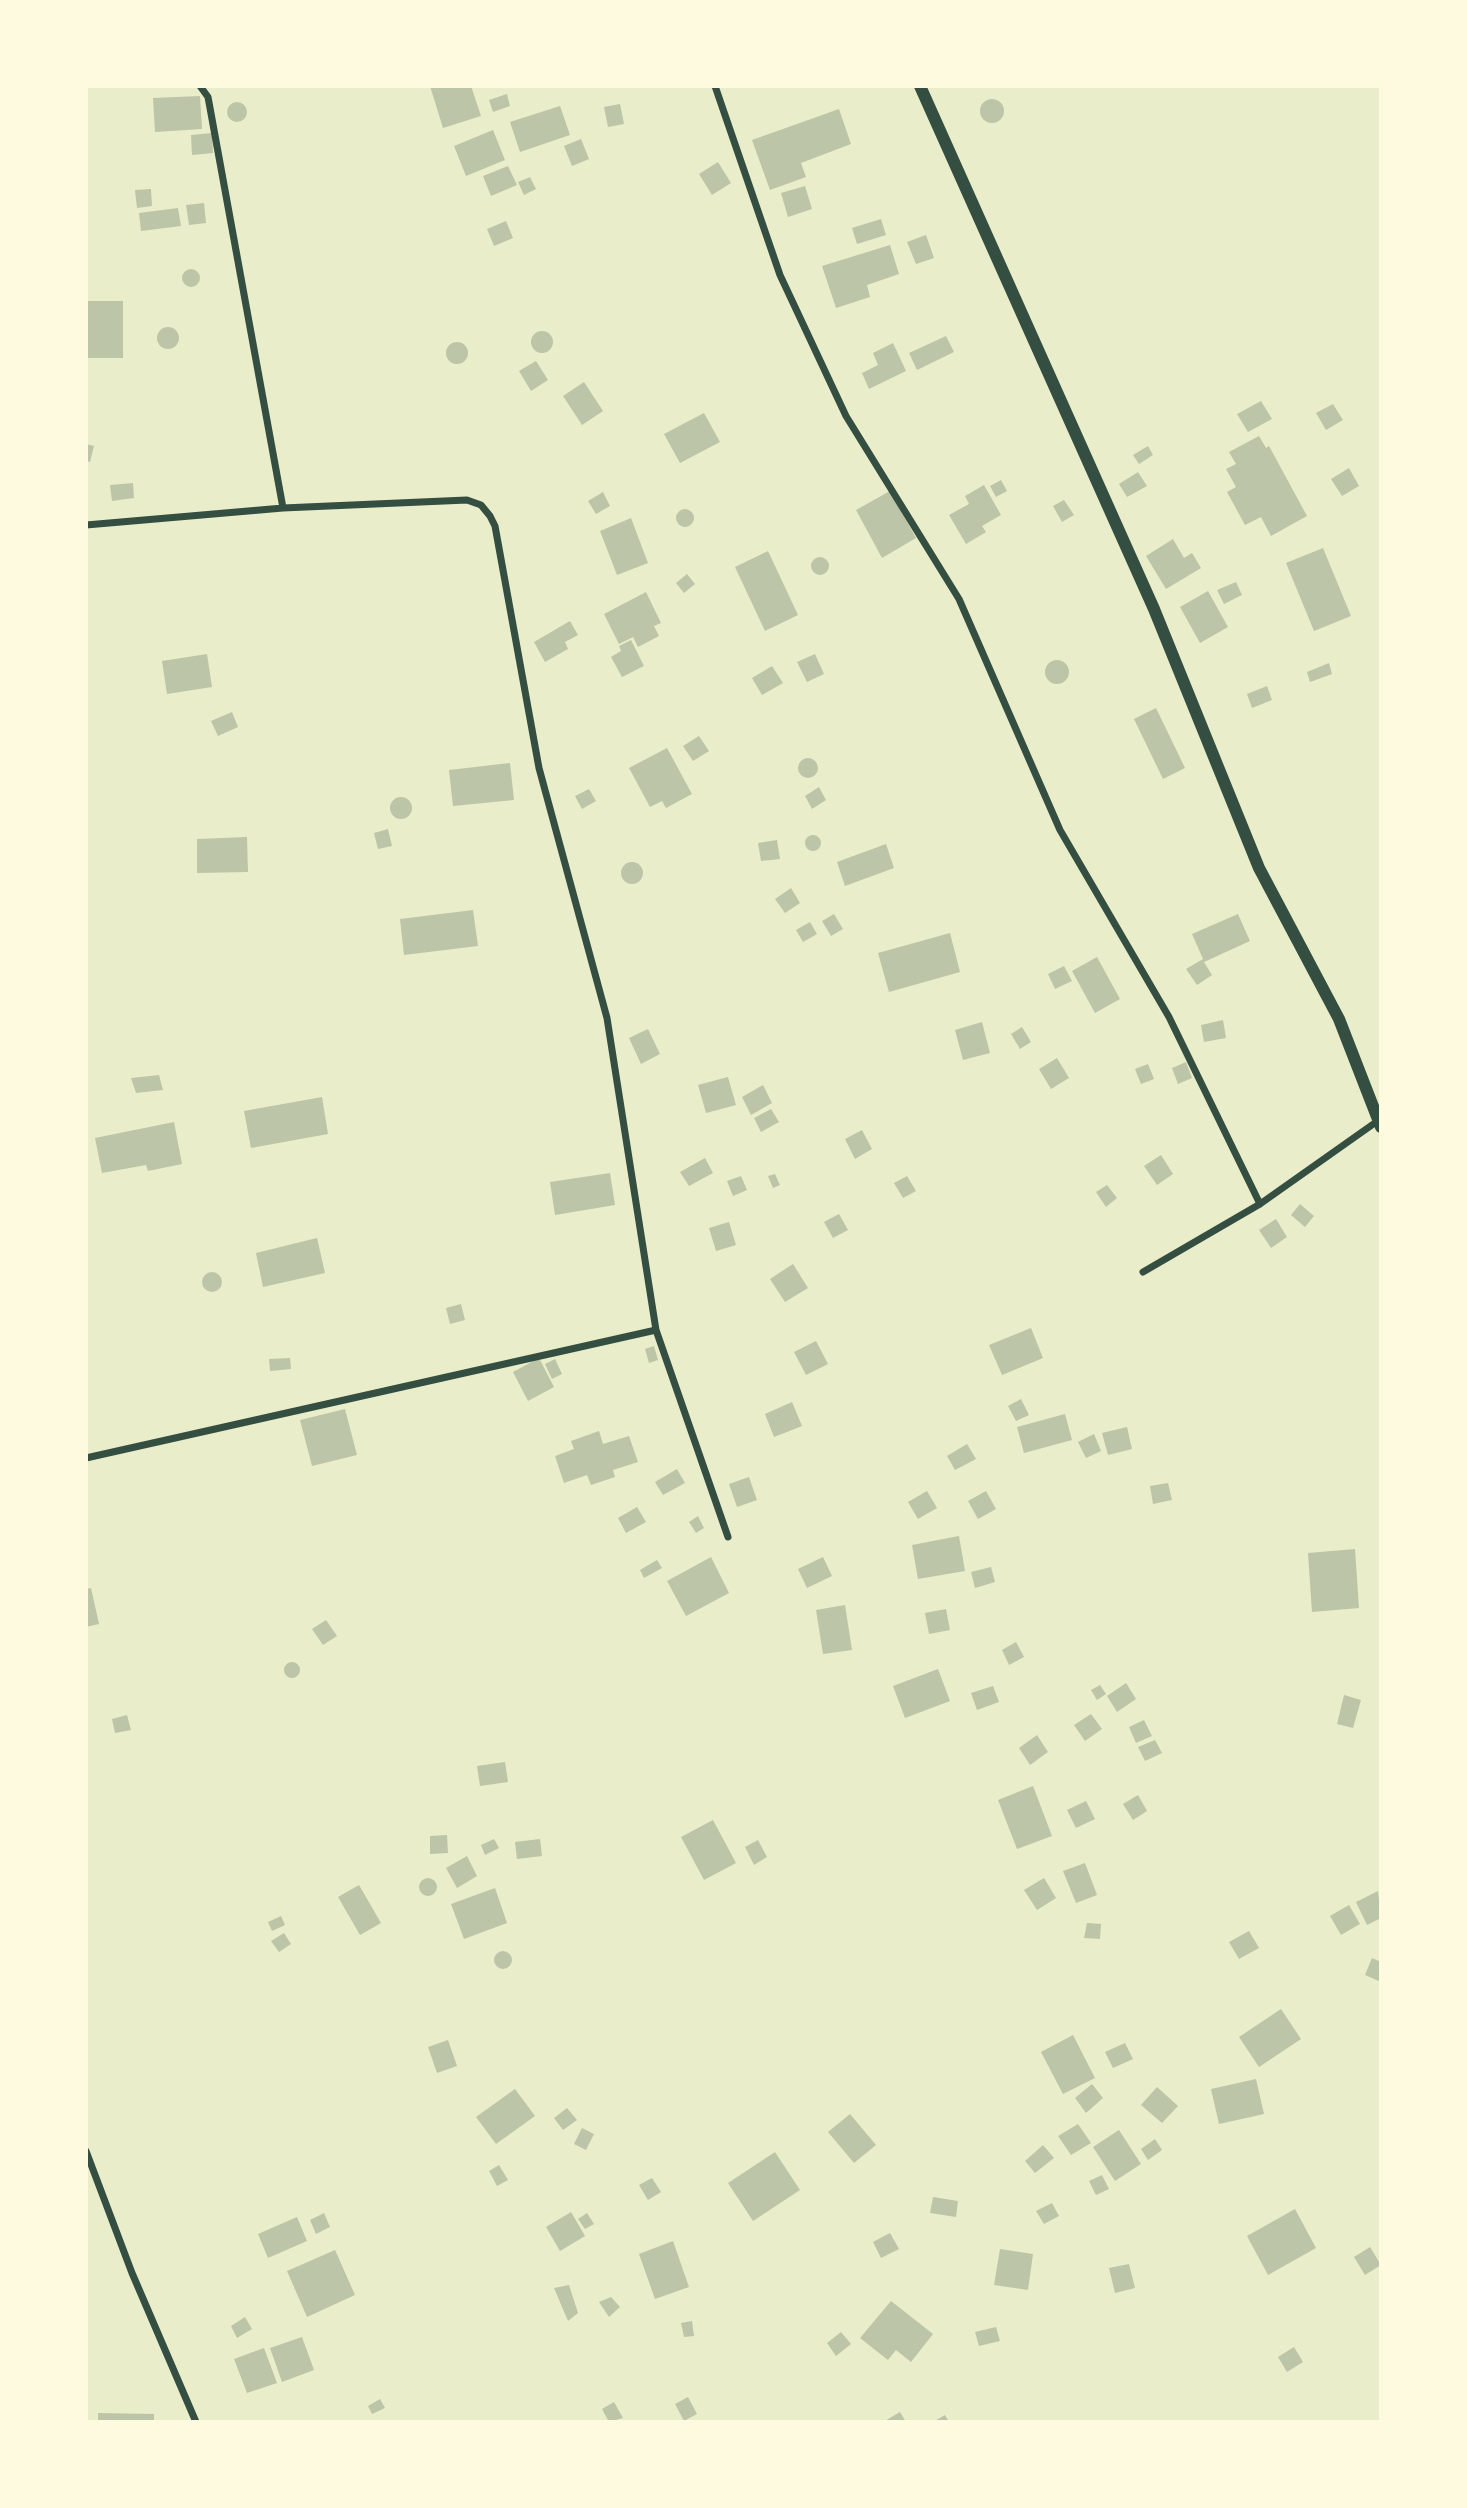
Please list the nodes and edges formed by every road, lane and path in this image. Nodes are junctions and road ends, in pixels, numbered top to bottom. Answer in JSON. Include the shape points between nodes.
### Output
{"nodes":[{"id":1,"x":200,"y":86,"type":"edge"},
{"id":2,"x":715,"y":86,"type":"edge"},
{"id":3,"x":920,"y":86,"type":"edge"},
{"id":4,"x":283,"y":508,"type":"junction"},
{"id":5,"x":86,"y":525,"type":"edge"},
{"id":6,"x":1380,"y":1124,"type":"edge"},
{"id":7,"x":1260,"y":1204,"type":"junction"},
{"id":8,"x":1143,"y":1272,"type":"dead end"},
{"id":9,"x":656,"y":1330,"type":"junction"},
{"id":10,"x":86,"y":1458,"type":"edge"},
{"id":11,"x":728,"y":1538,"type":"dead end"},
{"id":12,"x":86,"y":2151,"type":"edge"},
{"id":13,"x":196,"y":2422,"type":"edge"}],
"edges":[{"from":1,"to":4,"type":"street","via":[[208,97]]},
{"from":2,"to":7,"type":"street","via":[[780,275],[846,416],[959,598],[1060,830],[1169,1017]]},
{"from":3,"to":6,"type":"street","via":[[1154,609],[1259,868],[1339,1019]]},
{"from":4,"to":5,"type":"street"},
{"from":4,"to":9,"type":"street","via":[[467,500],[481,505],[495,526],[539,768],[607,1018]]},
{"from":6,"to":7,"type":"street"},
{"from":7,"to":8,"type":"street"},
{"from":9,"to":10,"type":"street"},
{"from":9,"to":11,"type":"street"},
{"from":12,"to":13,"type":"street"}]}
